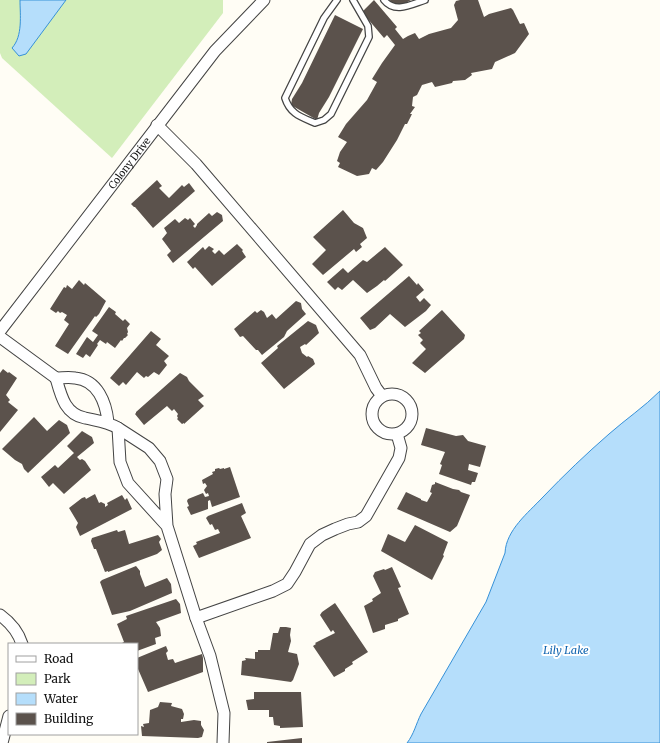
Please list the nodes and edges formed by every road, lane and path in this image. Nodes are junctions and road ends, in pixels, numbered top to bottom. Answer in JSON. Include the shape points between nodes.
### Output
{"nodes":[{"id":1,"x":264,"y":0,"type":"edge"},
{"id":2,"x":337,"y":0,"type":"edge"},
{"id":3,"x":352,"y":0,"type":"edge"},
{"id":4,"x":384,"y":0,"type":"edge"},
{"id":5,"x":425,"y":0,"type":"edge"},
{"id":6,"x":157,"y":125,"type":"junction"},
{"id":7,"x":0,"y":331,"type":"edge"},
{"id":8,"x":0,"y":336,"type":"edge"},
{"id":9,"x":56,"y":378,"type":"junction"},
{"id":10,"x":382,"y":396,"type":"junction"},
{"id":11,"x":113,"y":425,"type":"junction"},
{"id":12,"x":397,"y":434,"type":"junction"},
{"id":13,"x":168,"y":526,"type":"junction"},
{"id":14,"x":0,"y":615,"type":"edge"},
{"id":15,"x":196,"y":618,"type":"junction"},
{"id":16,"x":22,"y":643,"type":"edge"},
{"id":17,"x":8,"y":720,"type":"edge"},
{"id":18,"x":2,"y":743,"type":"edge"},
{"id":19,"x":224,"y":743,"type":"edge"}],
"edges":[{"from":1,"to":6,"type":"street","name":"Colony Drive","via":[[215,51]]},
{"from":2,"to":3,"type":"lane","via":[[324,18],[285,98],[288,107],[299,116],[315,123],[331,114],[369,37],[368,26]]},
{"from":4,"to":5,"type":"lane","via":[[399,8]]},
{"from":6,"to":7,"type":"street","name":"Colony Drive"},
{"from":6,"to":10,"type":"street","via":[[196,164],[360,355]]},
{"from":8,"to":9,"type":"street"},
{"from":9,"to":11,"type":"street","via":[[61,398],[70,411],[77,416]]},
{"from":9,"to":11,"type":"street","via":[[75,378],[92,385],[104,400]]},
{"from":10,"to":12,"type":"street","via":[[374,404],[374,424],[384,432]]},
{"from":10,"to":12,"type":"street","via":[[397,394],[412,407],[412,421]]},
{"from":11,"to":13,"type":"street","via":[[120,462],[128,483]]},
{"from":11,"to":13,"type":"street","via":[[149,448],[160,461],[166,479]]},
{"from":12,"to":15,"type":"street","via":[[401,448],[399,458],[366,516],[358,522],[335,528],[310,544],[286,584]]},
{"from":13,"to":15,"type":"street"},
{"from":14,"to":16,"type":"street","via":[[8,620]]},
{"from":15,"to":19,"type":"street","via":[[210,656],[224,713]]},
{"from":17,"to":18,"type":"street"}]}
